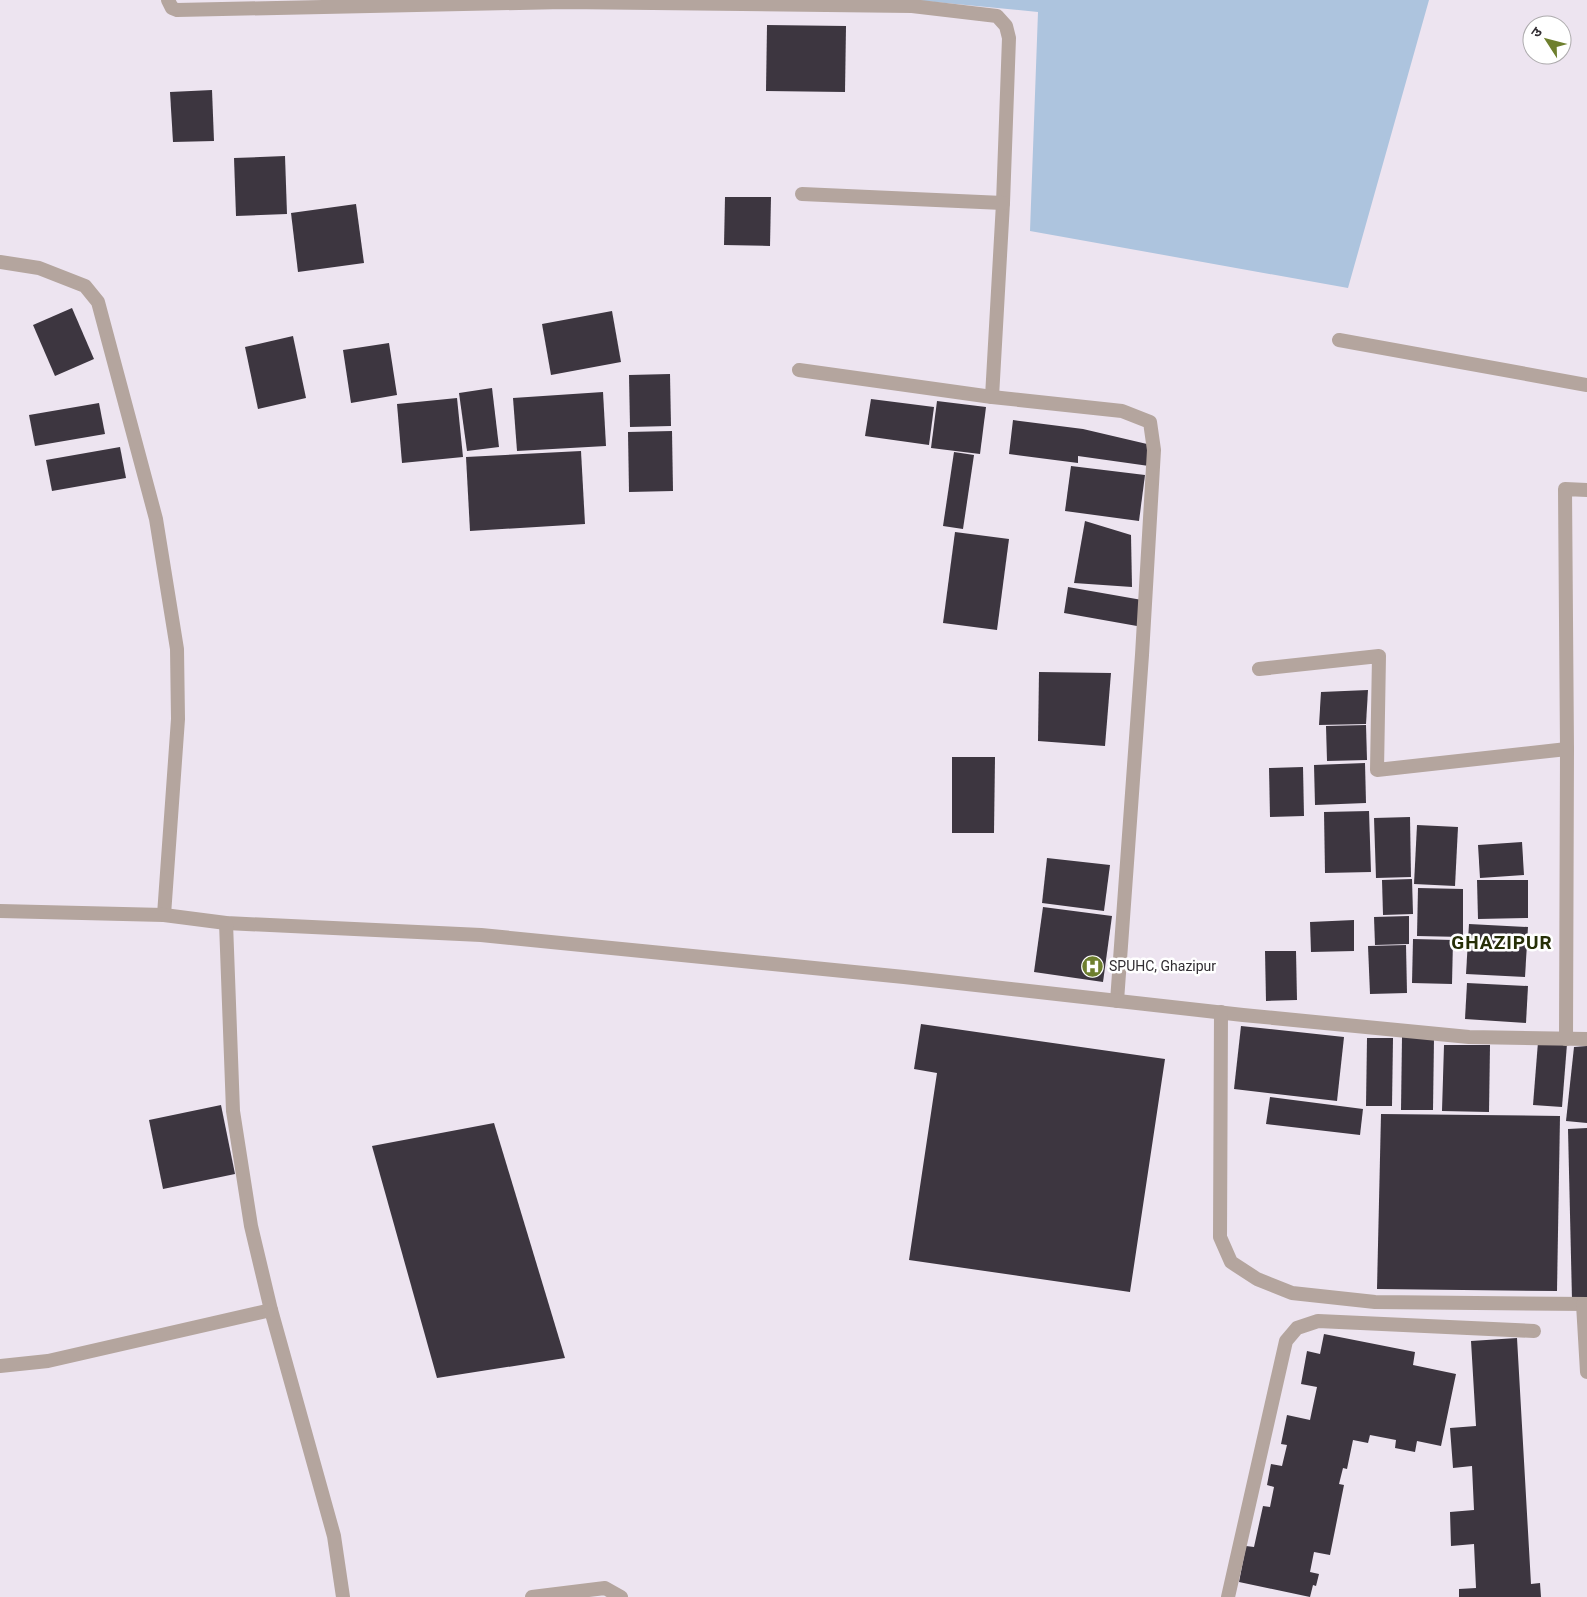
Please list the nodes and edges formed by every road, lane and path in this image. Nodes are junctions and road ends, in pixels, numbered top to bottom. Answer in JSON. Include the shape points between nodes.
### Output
{"nodes":[{"id":1,"x":168,"y":0,"type":"edge"},
{"id":2,"x":802,"y":194,"type":"dead end"},
{"id":3,"x":1003,"y":203,"type":"junction"},
{"id":4,"x":0,"y":262,"type":"edge"},
{"id":5,"x":1339,"y":340,"type":"dead end"},
{"id":6,"x":799,"y":370,"type":"dead end"},
{"id":7,"x":1587,"y":386,"type":"edge"},
{"id":8,"x":992,"y":397,"type":"junction"},
{"id":9,"x":1587,"y":490,"type":"edge"},
{"id":10,"x":1259,"y":668,"type":"dead end"},
{"id":11,"x":1567,"y":749,"type":"junction"},
{"id":12,"x":0,"y":912,"type":"edge"},
{"id":13,"x":164,"y":915,"type":"junction"},
{"id":14,"x":226,"y":923,"type":"junction"},
{"id":15,"x":1117,"y":1001,"type":"junction"},
{"id":16,"x":1221,"y":1012,"type":"junction"},
{"id":17,"x":1566,"y":1039,"type":"junction"},
{"id":18,"x":1587,"y":1039,"type":"edge"},
{"id":19,"x":1585,"y":1304,"type":"edge"},
{"id":20,"x":271,"y":1310,"type":"junction"},
{"id":21,"x":1534,"y":1331,"type":"dead end"},
{"id":22,"x":0,"y":1366,"type":"edge"},
{"id":23,"x":1587,"y":1372,"type":"edge"},
{"id":24,"x":343,"y":1597,"type":"edge"},
{"id":25,"x":532,"y":1597,"type":"edge"},
{"id":26,"x":621,"y":1597,"type":"edge"},
{"id":27,"x":1228,"y":1597,"type":"edge"}],
"edges":[{"from":1,"to":3,"type":"street","via":[[177,10],[564,2],[912,6],[997,16],[1006,26],[1009,38]]},
{"from":2,"to":3,"type":"street"},
{"from":3,"to":8,"type":"street"},
{"from":4,"to":13,"type":"street","via":[[48,271],[84,286],[98,302],[156,519],[177,649],[178,718]]},
{"from":5,"to":7,"type":"street"},
{"from":6,"to":8,"type":"street"},
{"from":8,"to":15,"type":"street","via":[[1122,411],[1150,422],[1154,450]]},
{"from":9,"to":11,"type":"street","via":[[1565,489]]},
{"from":10,"to":11,"type":"street","via":[[1379,656],[1377,770]]},
{"from":11,"to":17,"type":"street"},
{"from":12,"to":13,"type":"street"},
{"from":13,"to":14,"type":"street"},
{"from":14,"to":15,"type":"street","via":[[481,935]]},
{"from":14,"to":20,"type":"street","via":[[233,1111],[251,1226]]},
{"from":15,"to":16,"type":"street"},
{"from":16,"to":17,"type":"street","via":[[1468,1037]]},
{"from":16,"to":19,"type":"street","via":[[1220,1237],[1231,1262],[1257,1279],[1292,1293],[1375,1302]]},
{"from":17,"to":18,"type":"street"},
{"from":19,"to":23,"type":"street"},
{"from":20,"to":22,"type":"street","via":[[48,1361]]},
{"from":20,"to":24,"type":"street","via":[[334,1536]]},
{"from":21,"to":27,"type":"street","via":[[1318,1321],[1297,1328],[1286,1341]]},
{"from":25,"to":26,"type":"street","via":[[605,1588]]}]}
